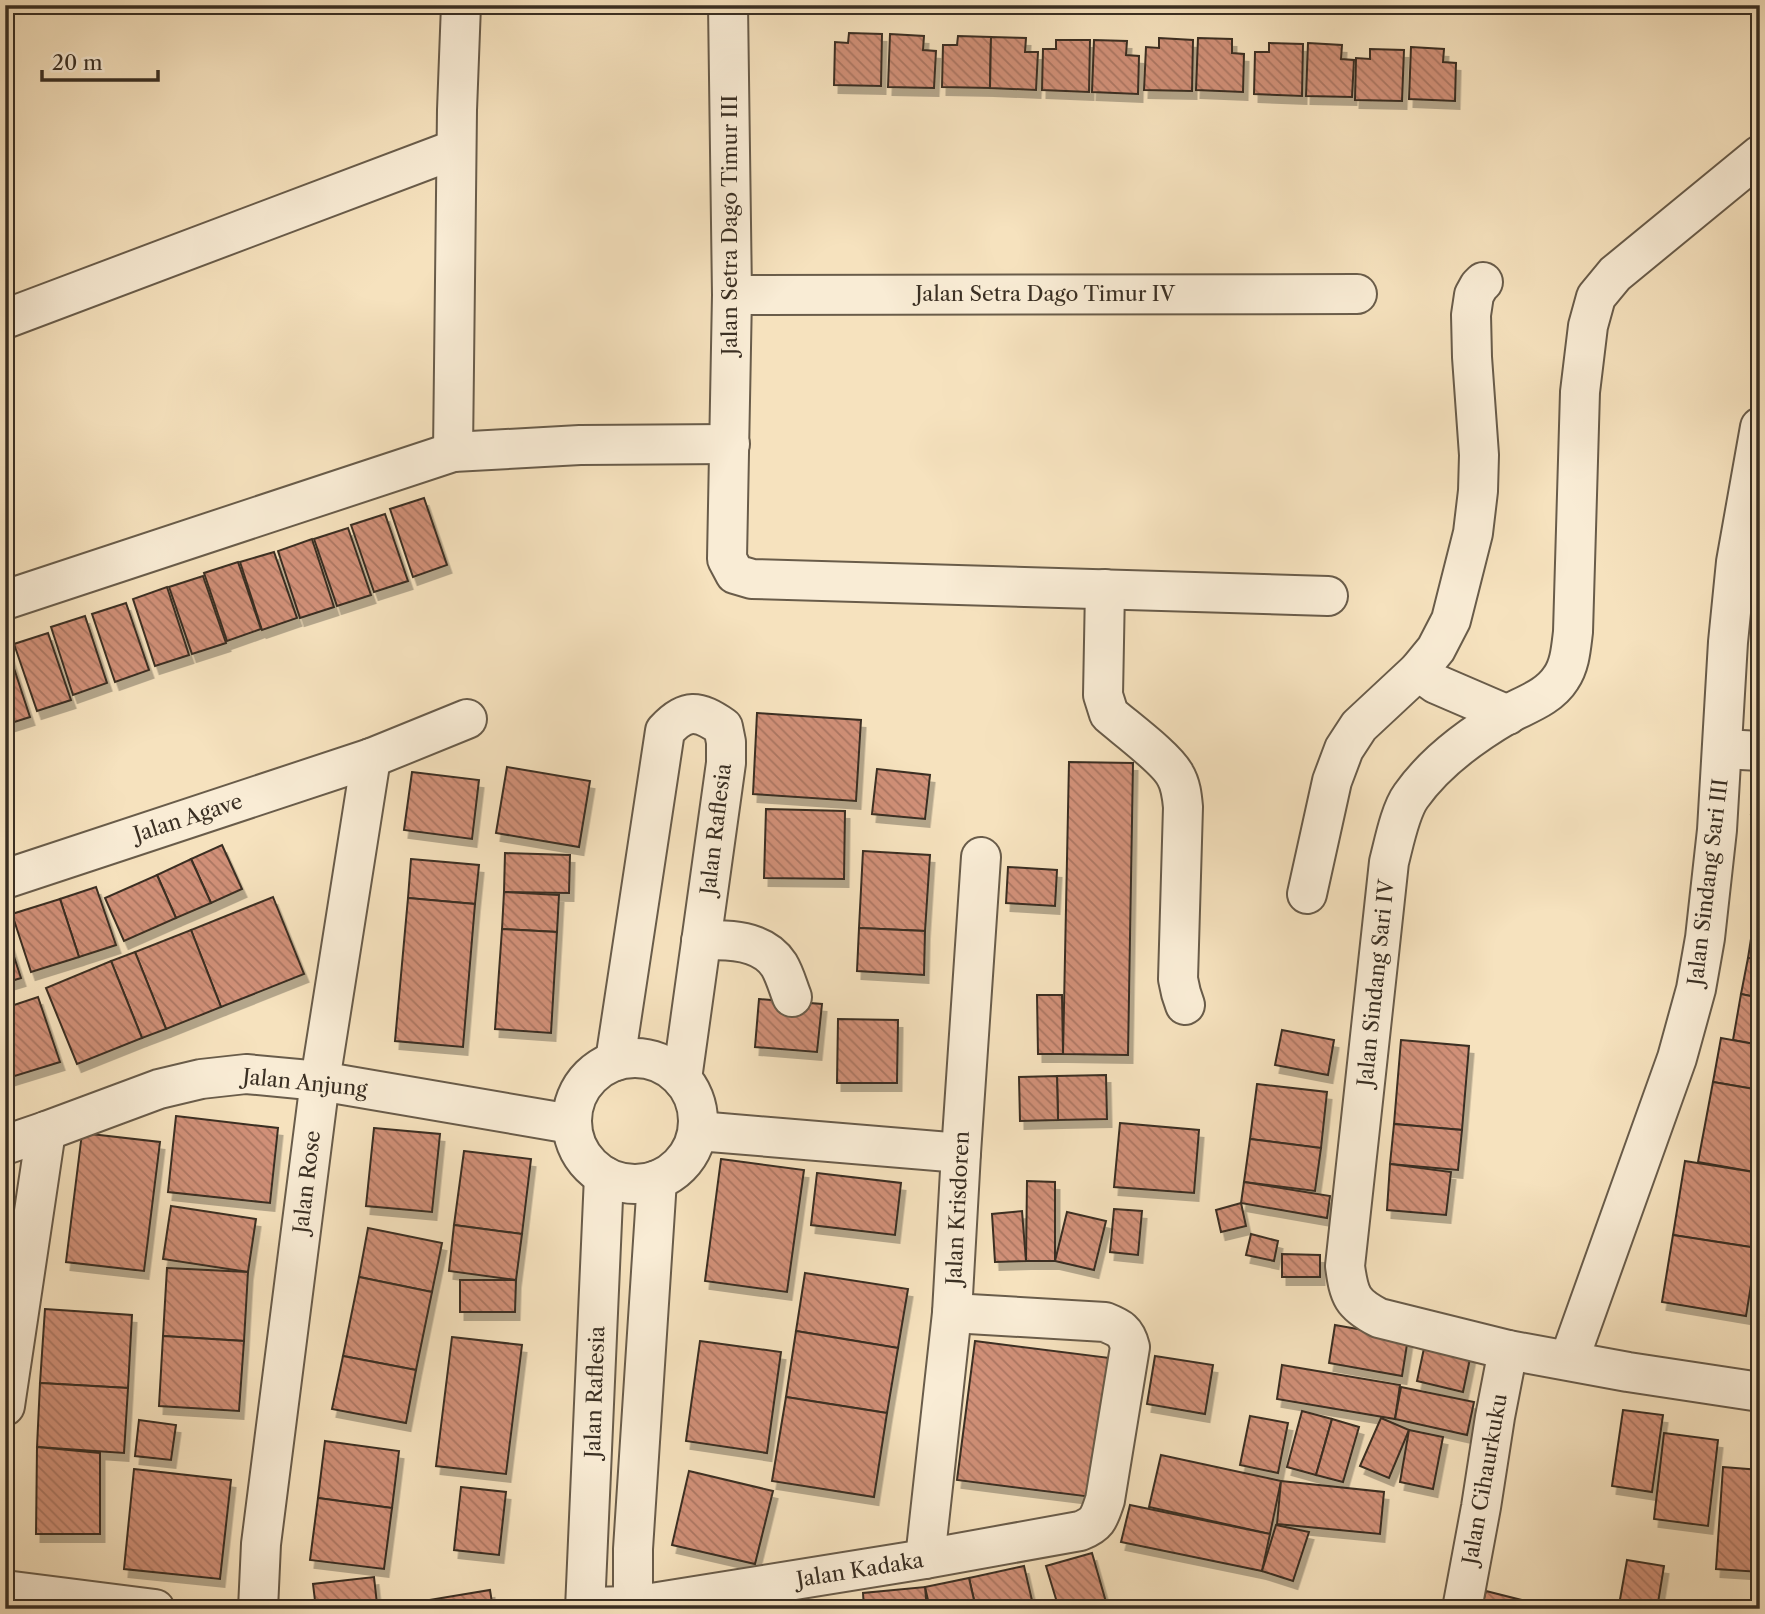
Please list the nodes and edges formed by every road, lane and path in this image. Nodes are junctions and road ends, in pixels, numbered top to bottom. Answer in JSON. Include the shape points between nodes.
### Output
{"nodes":[{"id":1,"x":461,"y":5,"type":"edge"},
{"id":2,"x":729,"y":5,"type":"edge"},
{"id":3,"x":456,"y":149,"type":"junction"},
{"id":4,"x":1760,"y":155,"type":"edge"},
{"id":5,"x":1483,"y":282,"type":"dead end"},
{"id":6,"x":1357,"y":294,"type":"dead end"},
{"id":7,"x":732,"y":295,"type":"junction"},
{"id":8,"x":5,"y":319,"type":"edge"},
{"id":9,"x":1760,"y":427,"type":"edge"},
{"id":10,"x":730,"y":444,"type":"junction"},
{"id":11,"x":453,"y":452,"type":"junction"},
{"id":12,"x":1748,"y":564,"type":"edge"},
{"id":13,"x":1105,"y":589,"type":"junction"},
{"id":14,"x":1328,"y":596,"type":"dead end"},
{"id":15,"x":5,"y":600,"type":"edge"},
{"id":16,"x":1418,"y":671,"type":"junction"},
{"id":17,"x":1508,"y":715,"type":"junction"},
{"id":18,"x":467,"y":719,"type":"dead end"},
{"id":19,"x":1741,"y":750,"type":"edge"},
{"id":20,"x":371,"y":758,"type":"junction"},
{"id":21,"x":981,"y":857,"type":"dead end"},
{"id":22,"x":5,"y":879,"type":"edge"},
{"id":23,"x":1307,"y":894,"type":"dead end"},
{"id":24,"x":702,"y":941,"type":"junction"},
{"id":25,"x":792,"y":997,"type":"dead end"},
{"id":26,"x":1185,"y":1005,"type":"dead end"},
{"id":27,"x":615,"y":1061,"type":"junction"},
{"id":28,"x":682,"y":1079,"type":"junction"},
{"id":29,"x":320,"y":1081,"type":"junction"},
{"id":30,"x":571,"y":1124,"type":"junction"},
{"id":31,"x":698,"y":1131,"type":"junction"},
{"id":32,"x":46,"y":1132,"type":"junction"},
{"id":33,"x":5,"y":1145,"type":"edge"},
{"id":34,"x":961,"y":1153,"type":"junction"},
{"id":35,"x":604,"y":1176,"type":"junction"},
{"id":36,"x":657,"y":1180,"type":"junction"},
{"id":37,"x":952,"y":1313,"type":"junction"},
{"id":38,"x":1508,"y":1350,"type":"junction"},
{"id":39,"x":1569,"y":1360,"type":"junction"},
{"id":40,"x":1760,"y":1392,"type":"edge"},
{"id":41,"x":5,"y":1406,"type":"edge"},
{"id":42,"x":926,"y":1559,"type":"junction"},
{"id":43,"x":5,"y":1590,"type":"edge"},
{"id":44,"x":633,"y":1607,"type":"edge"},
{"id":45,"x":585,"y":1608,"type":"edge"},
{"id":46,"x":155,"y":1609,"type":"edge"},
{"id":47,"x":258,"y":1609,"type":"edge"},
{"id":48,"x":1462,"y":1609,"type":"edge"}],
"edges":[{"from":1,"to":3,"type":"street"},
{"from":2,"to":7,"type":"street","name":"Jalan Setra Dago Timur III"},
{"from":3,"to":8,"type":"street"},
{"from":3,"to":11,"type":"street"},
{"from":4,"to":17,"type":"street","name":"Jalan Sindang Sari IV","via":[[1615,274],[1596,297],[1580,392],[1569,661],[1545,695]]},
{"from":5,"to":16,"type":"street","via":[[1474,295],[1471,314],[1479,454],[1473,533],[1451,620]]},
{"from":6,"to":7,"type":"street","name":"Jalan Setra Dago Timur IV"},
{"from":7,"to":10,"type":"street","name":"Jalan Setra Dago Timur III"},
{"from":9,"to":12,"type":"street","name":"Jalan Sindang Sari III"},
{"from":10,"to":11,"type":"street"},
{"from":10,"to":13,"type":"street","name":"Jalan Setra Dago Timur III","via":[[727,559],[735,574],[752,579]]},
{"from":11,"to":15,"type":"street"},
{"from":12,"to":19,"type":"street","name":"Jalan Sindang Sari III","via":[[1728,642]]},
{"from":13,"to":14,"type":"street"},
{"from":13,"to":26,"type":"street","via":[[1105,705],[1109,714],[1166,762],[1181,788],[1178,979]]},
{"from":16,"to":17,"type":"street","via":[[1436,684]]},
{"from":16,"to":23,"type":"street","via":[[1359,726],[1344,749],[1332,781]]},
{"from":17,"to":38,"type":"street","name":"Jalan Sindang Sari IV","via":[[1433,769],[1409,798],[1397,830],[1389,862],[1345,1266],[1353,1300],[1363,1310]]},
{"from":18,"to":20,"type":"street","name":"Jalan Agave"},
{"from":19,"to":39,"type":"street","name":"Jalan Sindang Sari III","via":[[1717,830],[1696,989],[1677,1058]]},
{"from":20,"to":22,"type":"street","name":"Jalan Agave"},
{"from":20,"to":29,"type":"street","name":"Jalan Rose"},
{"from":21,"to":34,"type":"street","name":"Jalan Krisdoren"},
{"from":24,"to":25,"type":"street","via":[[727,939],[769,954],[779,965]]},
{"from":24,"to":27,"type":"street","name":"Jalan Raflesia","via":[[726,742],[723,727],[691,714],[665,731]]},
{"from":24,"to":28,"type":"street","name":"Jalan Raflesia"},
{"from":27,"to":28,"type":"street","via":[[639,1058],[663,1064]]},
{"from":27,"to":30,"type":"street","via":[[591,1075],[576,1097]]},
{"from":28,"to":31,"type":"street","via":[[698,1112]]},
{"from":29,"to":30,"type":"street","name":"Jalan Anjung"},
{"from":29,"to":32,"type":"street","name":"Jalan Anjung","via":[[246,1074],[201,1079],[159,1089]]},
{"from":29,"to":47,"type":"street","name":"Jalan Rose","via":[[261,1544]]},
{"from":30,"to":35,"type":"street","via":[[587,1163]]},
{"from":31,"to":34,"type":"street"},
{"from":31,"to":36,"type":"street","via":[[684,1161]]},
{"from":32,"to":33,"type":"street","name":"Jalan Anjung"},
{"from":32,"to":41,"type":"street"},
{"from":34,"to":37,"type":"street","name":"Jalan Krisdoren"},
{"from":35,"to":36,"type":"street","via":[[639,1184]]},
{"from":35,"to":45,"type":"street","name":"Jalan Raflesia"},
{"from":36,"to":44,"type":"street"},
{"from":37,"to":42,"type":"street","name":"Jalan Krisdoren"},
{"from":37,"to":42,"type":"street","name":"Jalan Kadaka","via":[[1105,1322],[1118,1327],[1130,1347],[1105,1500],[1092,1527]]},
{"from":38,"to":39,"type":"street"},
{"from":38,"to":48,"type":"street","name":"Jalan Cihaurkuku"},
{"from":39,"to":40,"type":"street"},
{"from":42,"to":44,"type":"street","name":"Jalan Kadaka"},
{"from":43,"to":46,"type":"street"},
{"from":44,"to":45,"type":"street","name":"Jalan Kadaka"}]}
